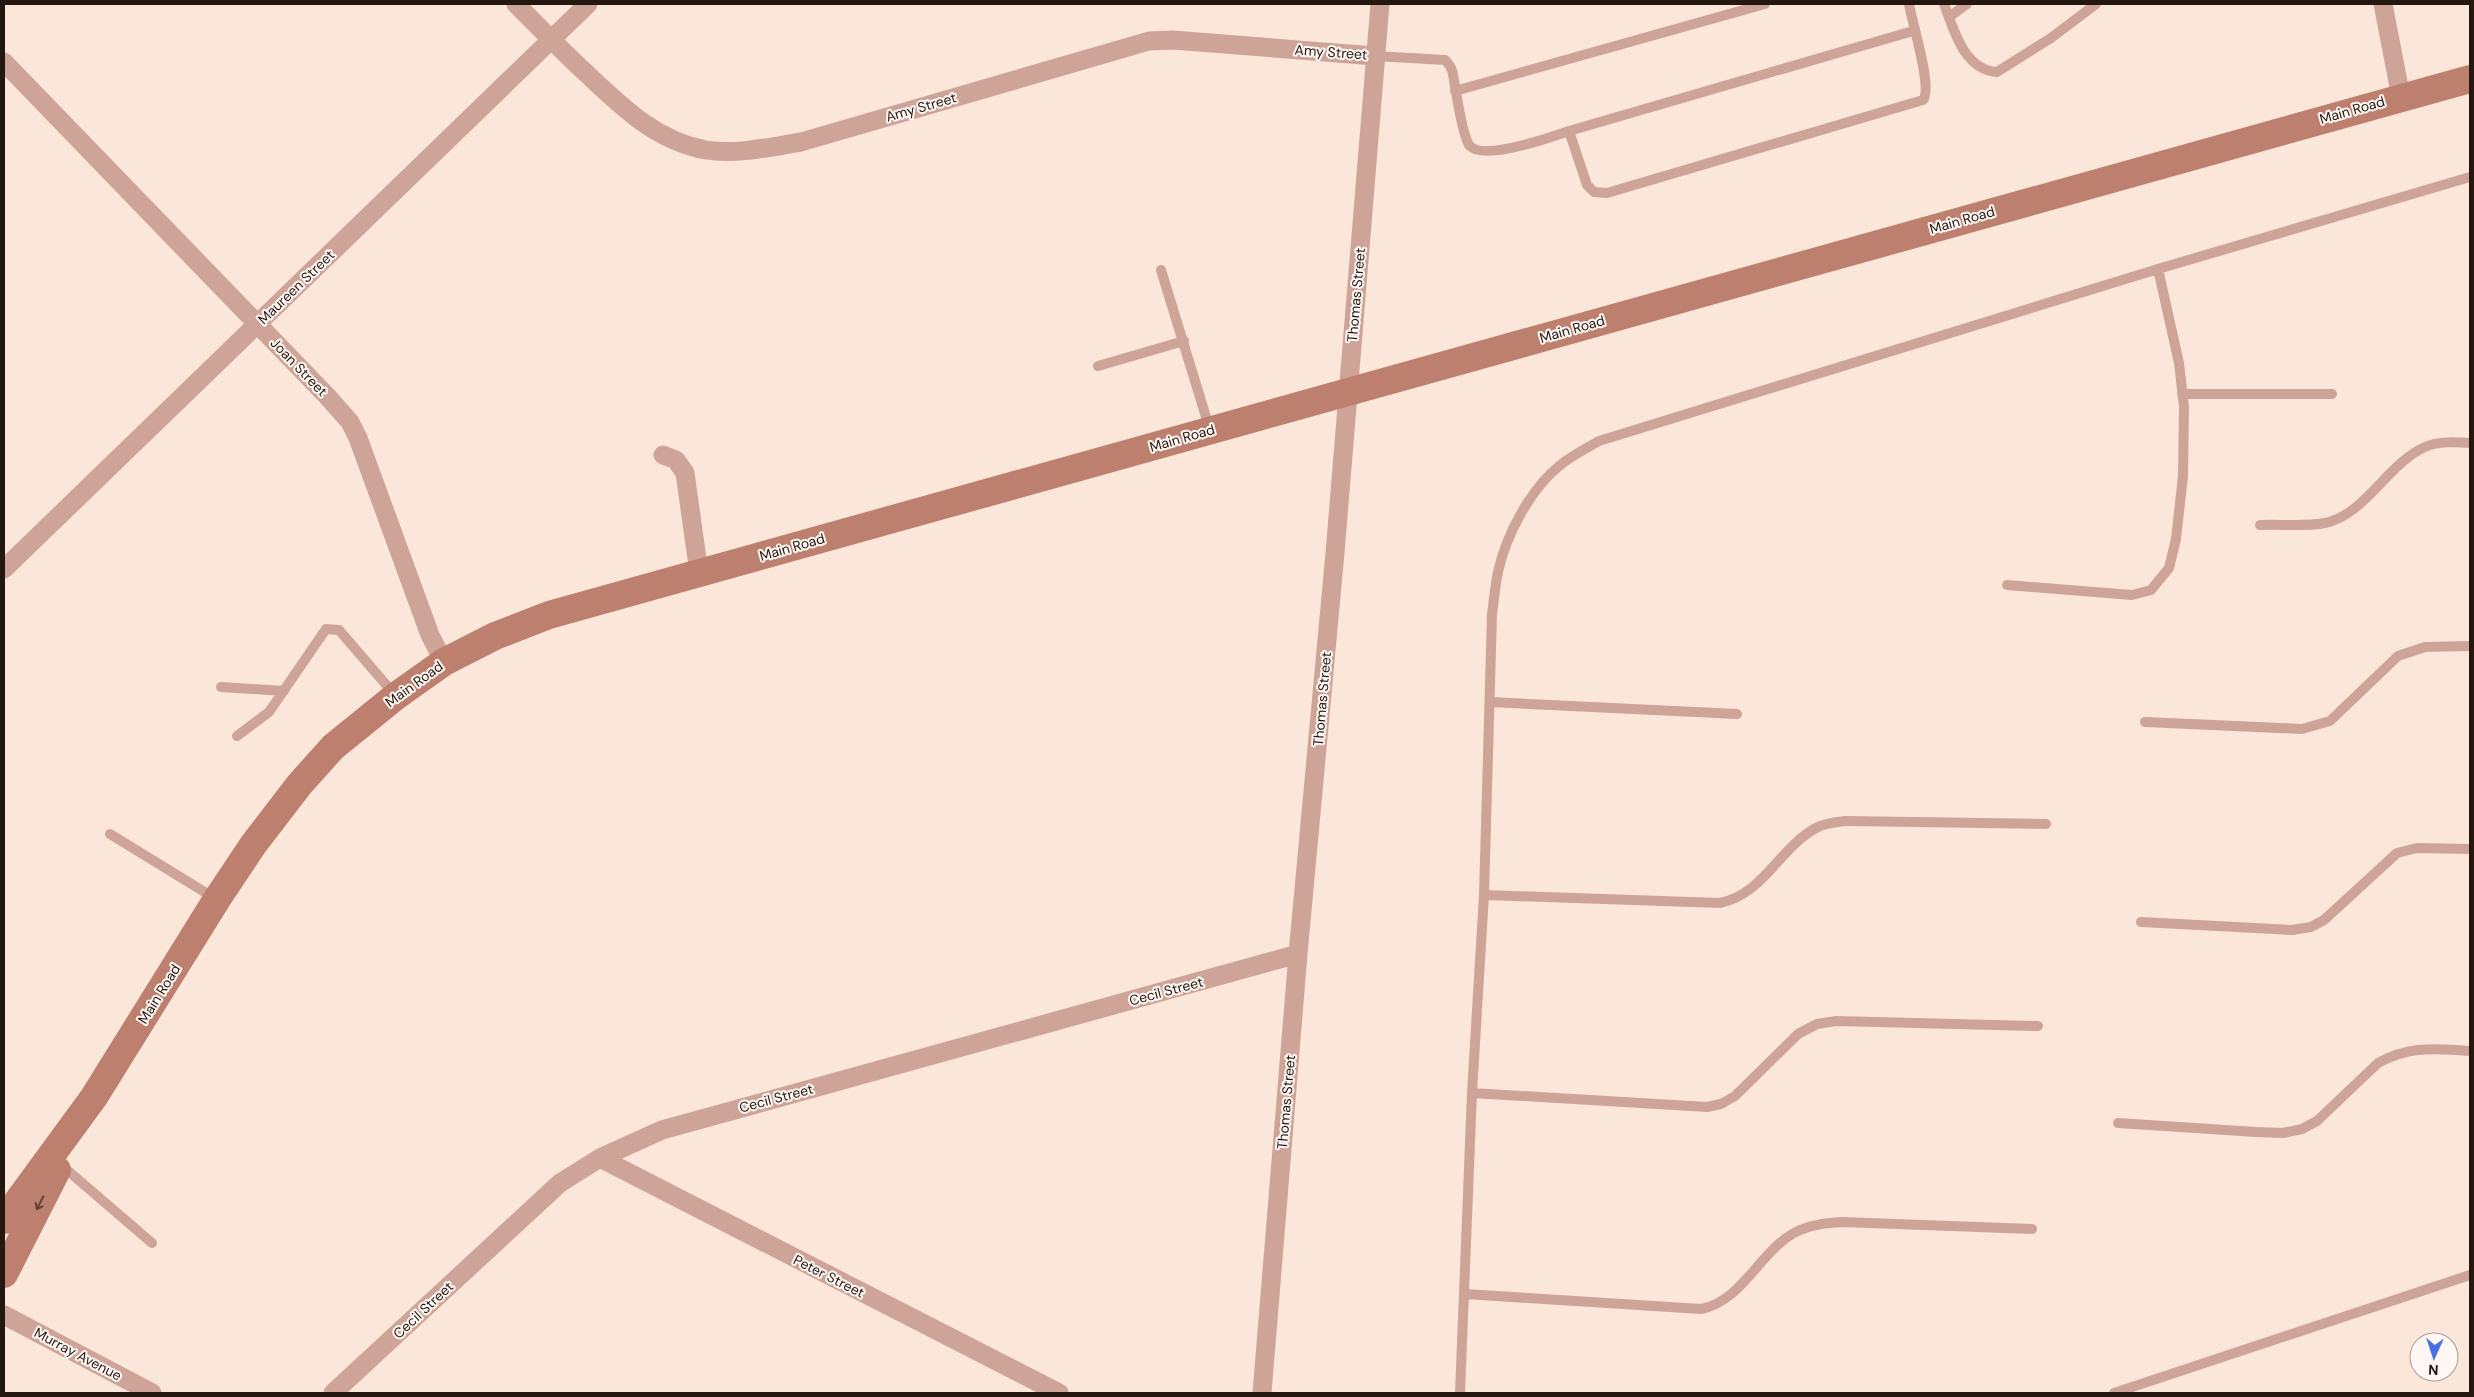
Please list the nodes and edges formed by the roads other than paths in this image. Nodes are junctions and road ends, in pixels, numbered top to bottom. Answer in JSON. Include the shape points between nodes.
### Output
{"nodes":[{"id":1,"x":516,"y":4,"type":"edge"},
{"id":2,"x":588,"y":4,"type":"edge"},
{"id":3,"x":1380,"y":4,"type":"edge"},
{"id":4,"x":1765,"y":4,"type":"edge"},
{"id":5,"x":1909,"y":4,"type":"edge"},
{"id":6,"x":1944,"y":4,"type":"edge"},
{"id":7,"x":1967,"y":4,"type":"edge"},
{"id":8,"x":2096,"y":4,"type":"edge"},
{"id":9,"x":2383,"y":4,"type":"edge"},
{"id":10,"x":1949,"y":17,"type":"junction"},
{"id":11,"x":1913,"y":30,"type":"junction"},
{"id":12,"x":550,"y":39,"type":"junction"},
{"id":13,"x":1375,"y":56,"type":"junction"},
{"id":14,"x":4,"y":62,"type":"edge"},
{"id":15,"x":2470,"y":79,"type":"edge"},
{"id":16,"x":1455,"y":91,"type":"junction"},
{"id":17,"x":2401,"y":97,"type":"junction"},
{"id":18,"x":1569,"y":131,"type":"junction"},
{"id":19,"x":2470,"y":177,"type":"edge"},
{"id":20,"x":2158,"y":269,"type":"junction"},
{"id":21,"x":1161,"y":270,"type":"dead end"},
{"id":22,"x":258,"y":325,"type":"junction"},
{"id":23,"x":1184,"y":341,"type":"junction"},
{"id":24,"x":1098,"y":366,"type":"dead end"},
{"id":25,"x":1349,"y":392,"type":"junction"},
{"id":26,"x":2182,"y":394,"type":"junction"},
{"id":27,"x":2332,"y":394,"type":"dead end"},
{"id":28,"x":1210,"y":431,"type":"junction"},
{"id":29,"x":2470,"y":443,"type":"edge"},
{"id":30,"x":663,"y":456,"type":"dead end"},
{"id":31,"x":2260,"y":525,"type":"dead end"},
{"id":32,"x":4,"y":569,"type":"edge"},
{"id":33,"x":699,"y":573,"type":"junction"},
{"id":34,"x":2007,"y":585,"type":"dead end"},
{"id":35,"x":2470,"y":646,"type":"edge"},
{"id":36,"x":444,"y":662,"type":"junction"},
{"id":37,"x":221,"y":687,"type":"dead end"},
{"id":38,"x":284,"y":691,"type":"junction"},
{"id":39,"x":396,"y":696,"type":"junction"},
{"id":40,"x":1490,"y":702,"type":"junction"},
{"id":41,"x":1737,"y":714,"type":"dead end"},
{"id":42,"x":2145,"y":722,"type":"dead end"},
{"id":43,"x":237,"y":736,"type":"dead end"},
{"id":44,"x":2046,"y":824,"type":"dead end"},
{"id":45,"x":110,"y":834,"type":"dead end"},
{"id":46,"x":2470,"y":849,"type":"edge"},
{"id":47,"x":1484,"y":895,"type":"junction"},
{"id":48,"x":217,"y":899,"type":"junction"},
{"id":49,"x":2142,"y":922,"type":"dead end"},
{"id":50,"x":1298,"y":954,"type":"junction"},
{"id":51,"x":2038,"y":1026,"type":"dead end"},
{"id":52,"x":2470,"y":1051,"type":"edge"},
{"id":53,"x":1472,"y":1093,"type":"junction"},
{"id":54,"x":94,"y":1097,"type":"junction"},
{"id":55,"x":2118,"y":1123,"type":"dead end"},
{"id":56,"x":600,"y":1158,"type":"junction"},
{"id":57,"x":60,"y":1164,"type":"junction"},
{"id":58,"x":6,"y":1211,"type":"edge"},
{"id":59,"x":2032,"y":1229,"type":"dead end"},
{"id":60,"x":152,"y":1243,"type":"dead end"},
{"id":61,"x":4,"y":1274,"type":"edge"},
{"id":62,"x":2470,"y":1275,"type":"edge"},
{"id":63,"x":1465,"y":1294,"type":"junction"},
{"id":64,"x":4,"y":1315,"type":"edge"},
{"id":65,"x":152,"y":1393,"type":"edge"},
{"id":66,"x":333,"y":1393,"type":"edge"},
{"id":67,"x":1059,"y":1393,"type":"edge"},
{"id":68,"x":1262,"y":1393,"type":"edge"},
{"id":69,"x":1460,"y":1393,"type":"edge"},
{"id":70,"x":2114,"y":1393,"type":"edge"}],
"edges":[{"from":1,"to":12,"type":"street","name":"Amy Street"},
{"from":2,"to":12,"type":"street","name":"Maureen Street"},
{"from":3,"to":13,"type":"street","name":"Thomas Street"},
{"from":4,"to":16,"type":"lane"},
{"from":5,"to":11,"type":"lane"},
{"from":6,"to":10,"type":"lane"},
{"from":7,"to":10,"type":"lane"},
{"from":8,"to":10,"type":"lane","via":[[2051,38],[1997,72],[1982,69],[1969,58]]},
{"from":9,"to":17,"type":"street"},
{"from":11,"to":18,"type":"lane"},
{"from":11,"to":18,"type":"lane","via":[[1926,79],[1927,93],[1922,100],[1645,182],[1607,193],[1591,190]]},
{"from":12,"to":13,"type":"street","name":"Amy Street","via":[[626,111],[660,135],[708,150],[753,150],[801,142],[1149,42],[1173,40]]},
{"from":12,"to":22,"type":"street","name":"Maureen Street"},
{"from":13,"to":16,"type":"lane","via":[[1445,60],[1453,70]]},
{"from":13,"to":25,"type":"street","name":"Thomas Street"},
{"from":14,"to":22,"type":"street","name":"Joan Street"},
{"from":15,"to":17,"type":"main road","name":"Main Road"},
{"from":16,"to":18,"type":"lane","via":[[1468,143],[1475,150],[1487,152]]},
{"from":17,"to":25,"type":"main road","name":"Main Road"},
{"from":19,"to":20,"type":"lane"},
{"from":20,"to":26,"type":"lane","via":[[2179,363]]},
{"from":20,"to":40,"type":"lane","via":[[1598,441],[1571,457],[1545,481],[1527,504],[1498,571],[1492,614]]},
{"from":21,"to":23,"type":"lane"},
{"from":22,"to":32,"type":"street","name":"Maureen Street"},
{"from":22,"to":36,"type":"street","name":"Joan Street","via":[[350,422],[430,635]]},
{"from":23,"to":24,"type":"lane"},
{"from":23,"to":28,"type":"lane"},
{"from":25,"to":28,"type":"main road","name":"Main Road"},
{"from":25,"to":50,"type":"street","name":"Thomas Street"},
{"from":26,"to":27,"type":"lane"},
{"from":26,"to":34,"type":"lane","via":[[2183,476],[2176,539],[2170,568],[2162,580],[2151,590],[2132,595]]},
{"from":28,"to":33,"type":"main road","name":"Main Road"},
{"from":29,"to":31,"type":"lane","via":[[2436,443],[2419,450],[2349,513],[2326,523]]},
{"from":30,"to":33,"type":"street","via":[[676,460],[685,473]]},
{"from":33,"to":36,"type":"main road","name":"Main Road","via":[[550,614],[495,636]]},
{"from":35,"to":42,"type":"lane","via":[[2425,647],[2398,656],[2339,714],[2318,726],[2302,729]]},
{"from":36,"to":39,"type":"main road","name":"Main Road"},
{"from":37,"to":38,"type":"lane"},
{"from":38,"to":39,"type":"lane","via":[[326,629],[333,628],[339,630]]},
{"from":38,"to":43,"type":"lane","via":[[269,712]]},
{"from":39,"to":48,"type":"main road","name":"Main Road","via":[[333,747],[299,785]]},
{"from":40,"to":41,"type":"lane"},
{"from":40,"to":47,"type":"lane"},
{"from":44,"to":47,"type":"lane","via":[[1846,821],[1827,824],[1807,834],[1752,889],[1735,900],[1720,903]]},
{"from":45,"to":48,"type":"lane"},
{"from":46,"to":49,"type":"lane","via":[[2417,848],[2397,853],[2340,906],[2311,927],[2292,930]]},
{"from":47,"to":53,"type":"lane"},
{"from":48,"to":54,"type":"main road","name":"Main Road"},
{"from":50,"to":56,"type":"street","name":"Cecil Street","via":[[662,1130]]},
{"from":50,"to":68,"type":"street","name":"Thomas Street"},
{"from":51,"to":53,"type":"lane","via":[[1836,1021],[1817,1024],[1798,1034],[1735,1096],[1707,1107]]},
{"from":52,"to":55,"type":"lane","via":[[2414,1049],[2394,1054],[2378,1063],[2317,1121],[2302,1129],[2283,1133]]},
{"from":53,"to":63,"type":"lane"},
{"from":54,"to":57,"type":"main road","name":"Main Road"},
{"from":54,"to":58,"type":"main road","name":"Main Road"},
{"from":56,"to":66,"type":"street","name":"Cecil Street","via":[[560,1184]]},
{"from":56,"to":67,"type":"street","name":"Peter Street"},
{"from":57,"to":60,"type":"lane"},
{"from":57,"to":61,"type":"main road","name":"Main Road","one_way":true},
{"from":59,"to":63,"type":"lane","via":[[1842,1222],[1816,1225],[1799,1230],[1781,1242],[1724,1300],[1713,1307],[1701,1309]]},
{"from":62,"to":70,"type":"lane"},
{"from":63,"to":69,"type":"lane"},
{"from":64,"to":65,"type":"street","name":"Murray Avenue"}]}
